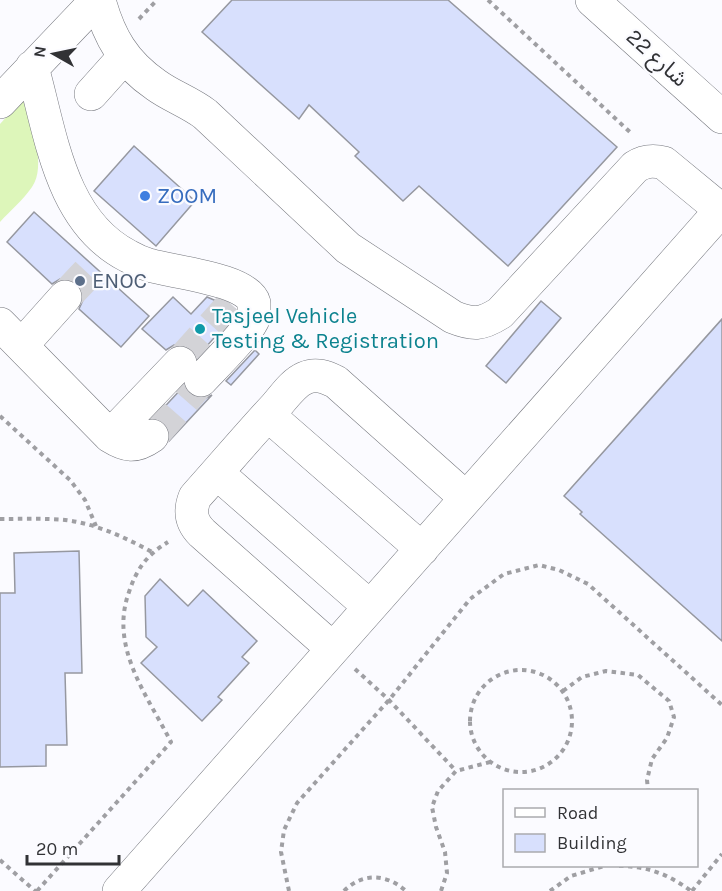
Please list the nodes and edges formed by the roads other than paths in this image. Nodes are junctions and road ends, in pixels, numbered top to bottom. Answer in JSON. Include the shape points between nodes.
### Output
{"nodes":[{"id":1,"x":98,"y":0,"type":"edge"},
{"id":2,"x":592,"y":0,"type":"edge"},
{"id":3,"x":74,"y":25,"type":"junction"},
{"id":4,"x":128,"y":59,"type":"junction"},
{"id":5,"x":33,"y":67,"type":"junction"},
{"id":6,"x":91,"y":94,"type":"dead end"},
{"id":7,"x":0,"y":102,"type":"edge"},
{"id":8,"x":722,"y":117,"type":"edge"},
{"id":9,"x":722,"y":209,"type":"edge"},
{"id":10,"x":66,"y":297,"type":"tunnel mouth"},
{"id":11,"x":11,"y":335,"type":"edge"},
{"id":12,"x":268,"y":415,"type":"junction"},
{"id":13,"x":110,"y":436,"type":"junction"},
{"id":14,"x":152,"y":436,"type":"tunnel mouth"},
{"id":15,"x":217,"y":473,"type":"junction"},
{"id":16,"x":466,"y":498,"type":"junction"},
{"id":17,"x":422,"y":549,"type":"junction"},
{"id":18,"x":370,"y":607,"type":"junction"},
{"id":19,"x":333,"y":649,"type":"junction"},
{"id":20,"x":119,"y":891,"type":"edge"}],
"edges":[{"from":1,"to":3,"type":"street"},
{"from":1,"to":4,"type":"street","via":[[108,30]]},
{"from":2,"to":8,"type":"street","name":"شارع 22"},
{"from":3,"to":4,"type":"street"},
{"from":3,"to":5,"type":"street"},
{"from":4,"to":6,"type":"street"},
{"from":4,"to":9,"type":"street","via":[[157,86],[205,114],[348,248],[453,317],[470,324],[486,322],[500,314],[642,162],[664,163]]},
{"from":5,"to":7,"type":"street"},
{"from":5,"to":13,"type":"street","via":[[67,189],[92,228],[103,256],[204,277],[238,298],[254,301],[254,317],[246,329]]},
{"from":9,"to":16,"type":"street"},
{"from":10,"to":11,"type":"street"},
{"from":11,"to":13,"type":"street"},
{"from":12,"to":15,"type":"street"},
{"from":12,"to":16,"type":"street","via":[[297,382],[316,375],[326,377]]},
{"from":12,"to":17,"type":"street"},
{"from":13,"to":14,"type":"street","via":[[126,445],[141,444]]},
{"from":15,"to":18,"type":"street"},
{"from":15,"to":19,"type":"street","via":[[195,497],[191,517],[195,526]]},
{"from":16,"to":17,"type":"street"},
{"from":17,"to":18,"type":"street"},
{"from":18,"to":19,"type":"street"},
{"from":19,"to":20,"type":"street"}]}
